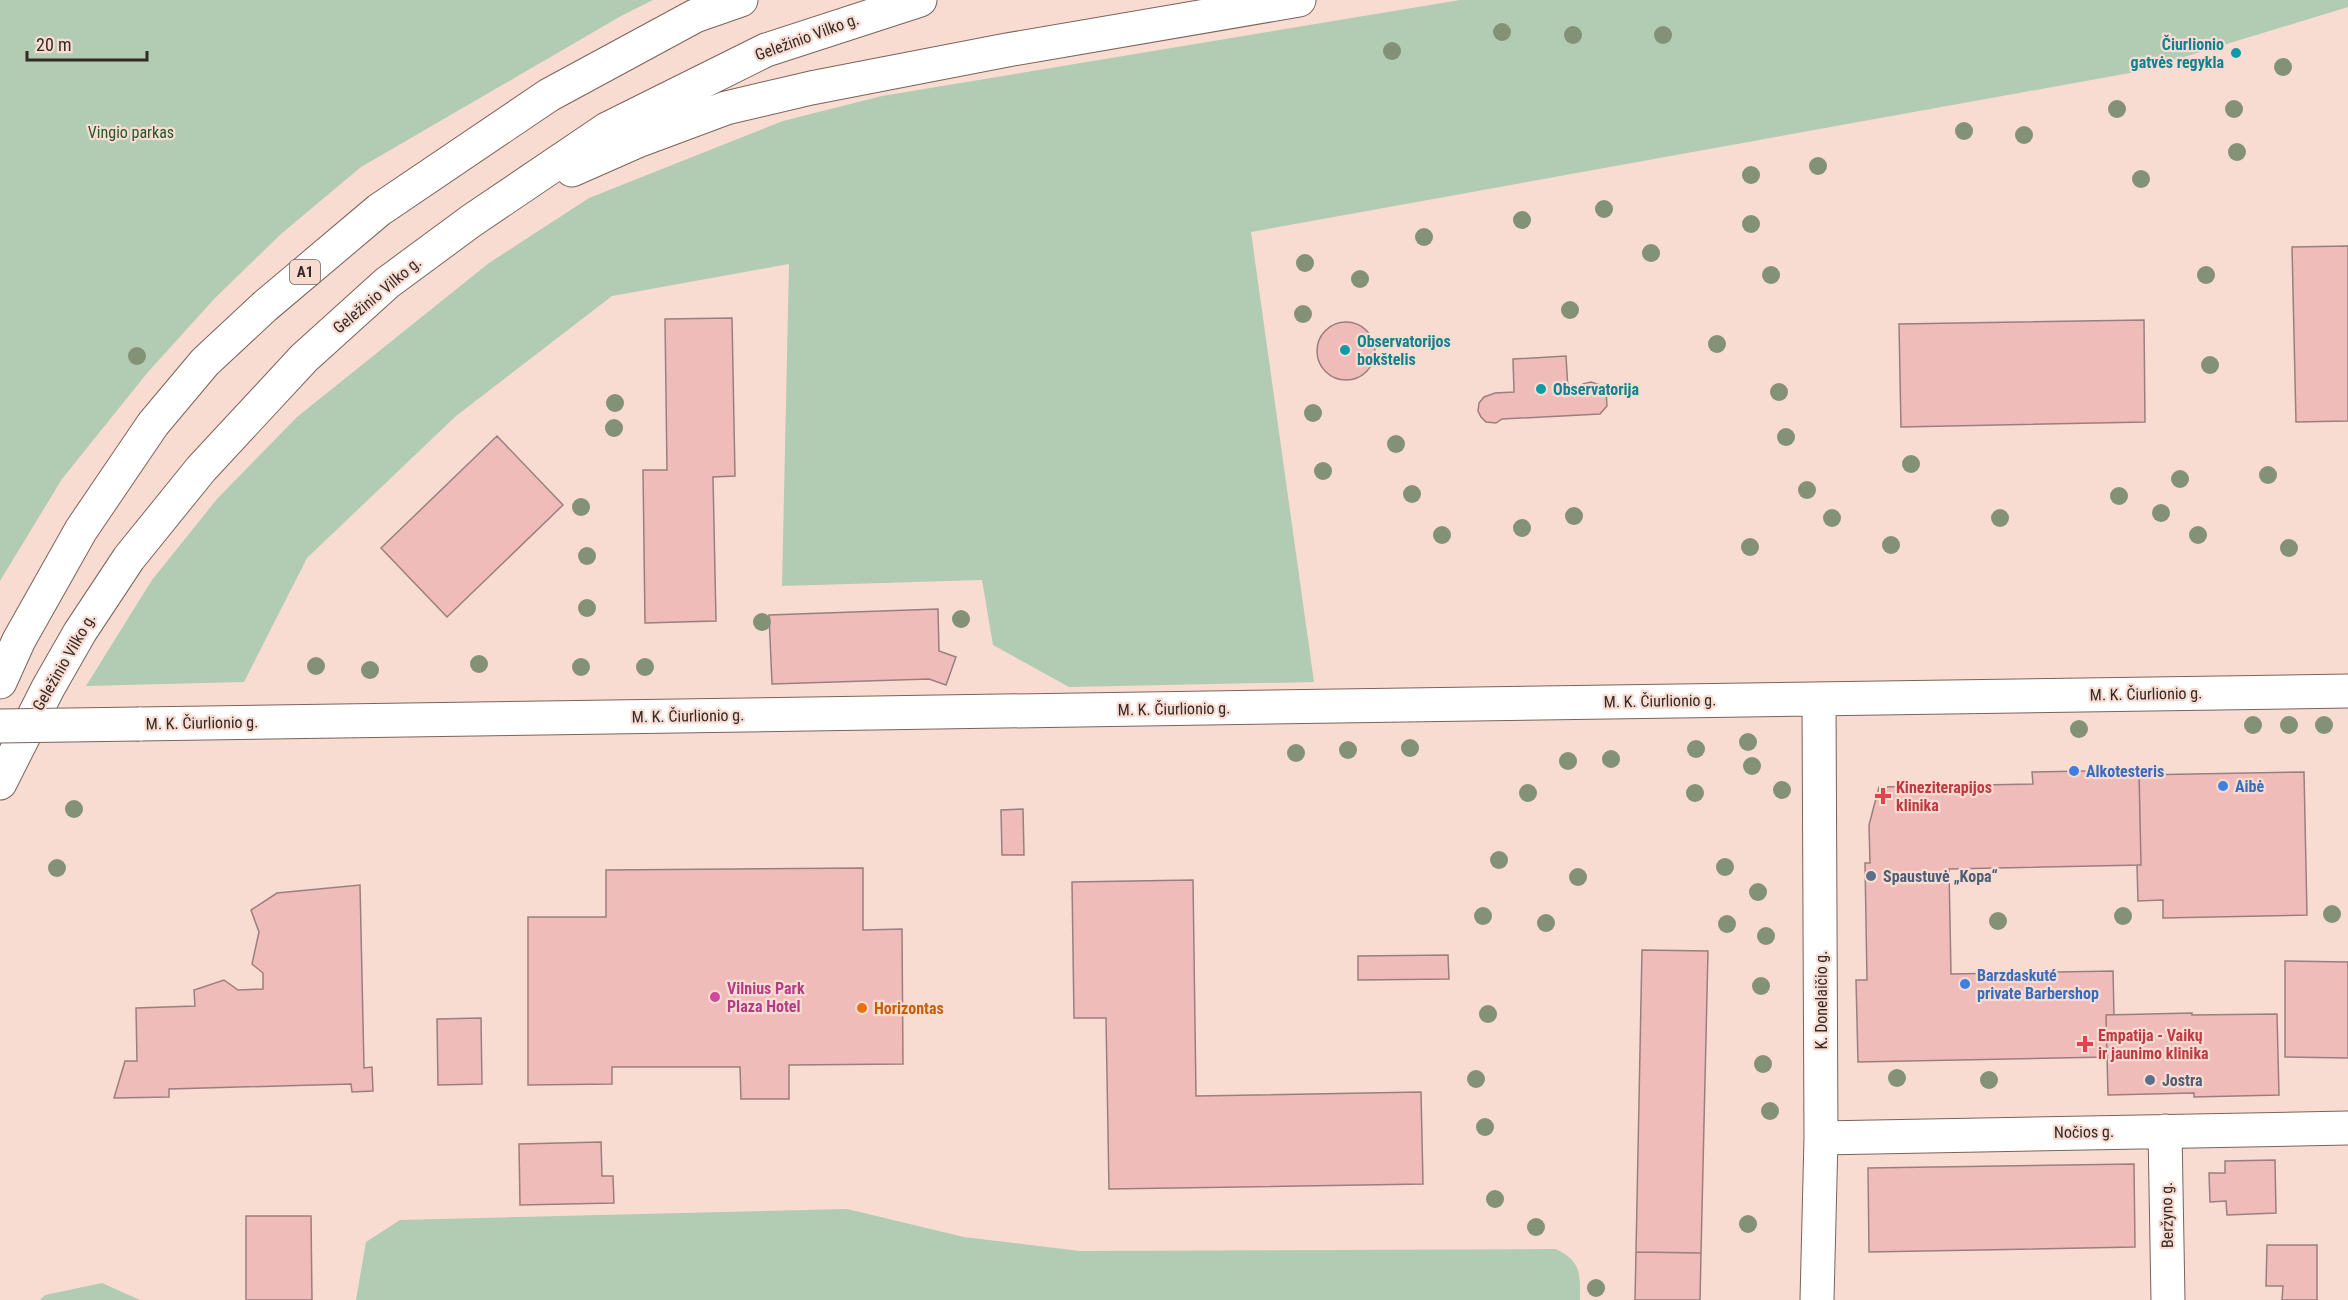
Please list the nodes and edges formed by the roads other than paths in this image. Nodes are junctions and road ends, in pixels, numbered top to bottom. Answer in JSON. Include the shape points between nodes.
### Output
{"nodes":[{"id":1,"x":741,"y":0,"type":"edge"},
{"id":2,"x":920,"y":0,"type":"edge"},
{"id":3,"x":1299,"y":0,"type":"edge"},
{"id":4,"x":471,"y":221,"type":"junction"},
{"id":5,"x":0,"y":682,"type":"edge"},
{"id":6,"x":2348,"y":691,"type":"edge"},
{"id":7,"x":1819,"y":699,"type":"junction"},
{"id":8,"x":0,"y":726,"type":"edge"},
{"id":9,"x":0,"y":783,"type":"edge"},
{"id":10,"x":2348,"y":1128,"type":"edge"},
{"id":11,"x":2165,"y":1131,"type":"junction"},
{"id":12,"x":1821,"y":1138,"type":"junction"},
{"id":13,"x":1817,"y":1300,"type":"edge"},
{"id":14,"x":2168,"y":1300,"type":"edge"}],
"edges":[{"from":1,"to":5,"type":"main road","number":"A1","via":[[695,16],[549,96],[379,210],[264,307],[205,362],[153,424],[81,530]]},
{"from":2,"to":4,"type":"main road","name":"Geležinio Vilko g.","via":[[766,50],[607,129]]},
{"from":3,"to":4,"type":"main road","via":[[1007,50],[726,108],[640,140]]},
{"from":4,"to":9,"type":"main road","name":"Geležinio Vilko g.","via":[[387,283],[303,358],[201,469],[129,558],[80,632]]},
{"from":6,"to":7,"type":"main road","name":"M. K. Čiurlionio g."},
{"from":7,"to":8,"type":"main road","name":"M. K. Čiurlionio g.","bridge":true},
{"from":7,"to":12,"type":"main road","name":"K. Donelaičio g."},
{"from":10,"to":11,"type":"main road","name":"Nočios g."},
{"from":11,"to":12,"type":"main road","name":"Nočios g."},
{"from":11,"to":14,"type":"main road","name":"Beržyno g."},
{"from":12,"to":13,"type":"main road","name":"K. Donelaičio g."}]}
